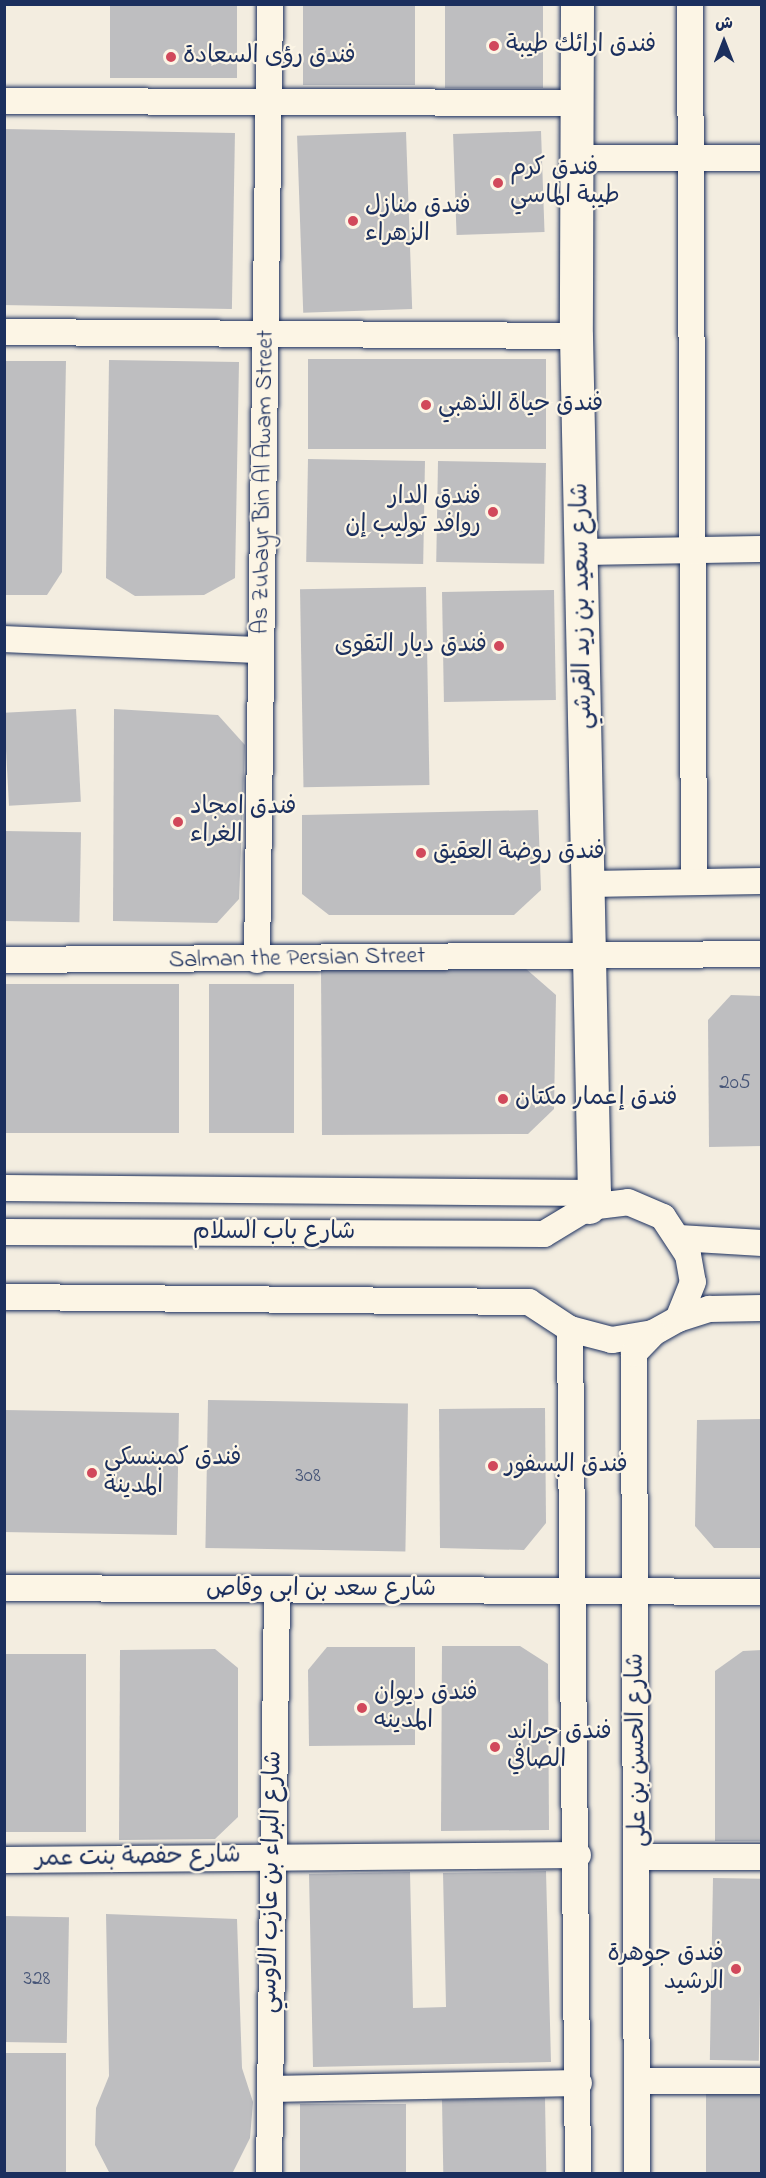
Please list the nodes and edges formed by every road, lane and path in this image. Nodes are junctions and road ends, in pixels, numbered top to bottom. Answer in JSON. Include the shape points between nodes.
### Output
{"nodes":[{"id":1,"x":270,"y":4,"type":"edge"},
{"id":2,"x":577,"y":4,"type":"edge"},
{"id":3,"x":690,"y":4,"type":"edge"},
{"id":4,"x":4,"y":101,"type":"edge"},
{"id":5,"x":269,"y":102,"type":"junction"},
{"id":6,"x":576,"y":103,"type":"junction"},
{"id":7,"x":576,"y":158,"type":"junction"},
{"id":8,"x":689,"y":158,"type":"junction"},
{"id":9,"x":762,"y":158,"type":"edge"},
{"id":10,"x":4,"y":332,"type":"edge"},
{"id":11,"x":267,"y":334,"type":"junction"},
{"id":12,"x":576,"y":336,"type":"junction"},
{"id":13,"x":690,"y":549,"type":"junction"},
{"id":14,"x":762,"y":549,"type":"edge"},
{"id":15,"x":582,"y":552,"type":"junction"},
{"id":16,"x":4,"y":639,"type":"edge"},
{"id":17,"x":261,"y":650,"type":"junction"},
{"id":18,"x":762,"y":880,"type":"edge"},
{"id":19,"x":694,"y":881,"type":"junction"},
{"id":20,"x":588,"y":884,"type":"junction"},
{"id":21,"x":762,"y":954,"type":"edge"},
{"id":22,"x":589,"y":955,"type":"junction"},
{"id":23,"x":4,"y":960,"type":"edge"},
{"id":24,"x":256,"y":960,"type":"junction"},
{"id":25,"x":4,"y":1188,"type":"edge"},
{"id":26,"x":591,"y":1200,"type":"junction"},
{"id":27,"x":4,"y":1232,"type":"edge"},
{"id":28,"x":679,"y":1238,"type":"junction"},
{"id":29,"x":762,"y":1243,"type":"edge"},
{"id":30,"x":4,"y":1297,"type":"edge"},
{"id":31,"x":762,"y":1308,"type":"edge"},
{"id":32,"x":678,"y":1320,"type":"junction"},
{"id":33,"x":570,"y":1329,"type":"junction"},
{"id":34,"x":652,"y":1333,"type":"junction"},
{"id":35,"x":4,"y":1588,"type":"edge"},
{"id":36,"x":575,"y":1589,"type":"junction"},
{"id":37,"x":637,"y":1590,"type":"junction"},
{"id":38,"x":277,"y":1591,"type":"junction"},
{"id":39,"x":762,"y":1592,"type":"edge"},
{"id":40,"x":578,"y":1856,"type":"junction"},
{"id":41,"x":272,"y":1857,"type":"junction"},
{"id":42,"x":639,"y":1857,"type":"junction"},
{"id":43,"x":762,"y":1857,"type":"edge"},
{"id":44,"x":4,"y":1860,"type":"edge"},
{"id":45,"x":639,"y":2081,"type":"junction"},
{"id":46,"x":762,"y":2081,"type":"edge"},
{"id":47,"x":579,"y":2082,"type":"junction"},
{"id":48,"x":270,"y":2089,"type":"junction"},
{"id":49,"x":269,"y":2174,"type":"edge"},
{"id":50,"x":578,"y":2174,"type":"edge"},
{"id":51,"x":637,"y":2174,"type":"edge"}],
"edges":[{"from":1,"to":5,"type":"street","name":"As Zubayr Bin Al Awam Street"},
{"from":2,"to":6,"type":"street","name":"شارع سعيد بن زيد القرشي"},
{"from":3,"to":8,"type":"street"},
{"from":4,"to":5,"type":"street"},
{"from":5,"to":6,"type":"street"},
{"from":5,"to":11,"type":"street","name":"As Zubayr Bin Al Awam Street"},
{"from":6,"to":7,"type":"street","name":"شارع سعيد بن زيد القرشي"},
{"from":7,"to":8,"type":"street"},
{"from":7,"to":12,"type":"street","name":"شارع سعيد بن زيد القرشي"},
{"from":8,"to":9,"type":"street"},
{"from":8,"to":13,"type":"street"},
{"from":10,"to":11,"type":"street"},
{"from":11,"to":12,"type":"street"},
{"from":11,"to":17,"type":"street","name":"As Zubayr Bin Al Awam Street"},
{"from":12,"to":15,"type":"street","name":"شارع سعيد بن زيد القرشي"},
{"from":13,"to":14,"type":"street"},
{"from":13,"to":15,"type":"street"},
{"from":13,"to":19,"type":"street"},
{"from":15,"to":20,"type":"street","name":"شارع سعيد بن زيد القرشي"},
{"from":16,"to":17,"type":"street"},
{"from":17,"to":24,"type":"street","name":"As Zubayr Bin Al Awam Street"},
{"from":18,"to":19,"type":"street"},
{"from":19,"to":20,"type":"street"},
{"from":20,"to":22,"type":"street","name":"شارع سعيد بن زيد القرشي"},
{"from":21,"to":22,"type":"street","name":"Salman the Persian Street"},
{"from":22,"to":24,"type":"street","name":"Salman the Persian Street"},
{"from":22,"to":26,"type":"street","name":"شارع سعيد بن زيد القرشي"},
{"from":23,"to":24,"type":"street","name":"Salman the Persian Street"},
{"from":25,"to":26,"type":"street"},
{"from":26,"to":27,"type":"street","name":"شارع باب السلام","via":[[544,1234]]},
{"from":26,"to":28,"type":"street","via":[[628,1202],[663,1217]]},
{"from":28,"to":29,"type":"street"},
{"from":28,"to":32,"type":"street","via":[[693,1282]]},
{"from":30,"to":33,"type":"street","via":[[529,1302]]},
{"from":31,"to":32,"type":"street","via":[[709,1309]]},
{"from":32,"to":34,"type":"street"},
{"from":33,"to":34,"type":"street","via":[[612,1340]]},
{"from":33,"to":36,"type":"street"},
{"from":34,"to":37,"type":"street","name":"شارع الحسن بن على","via":[[634,1353]]},
{"from":35,"to":38,"type":"street","name":"شارع سعد بن ابى وقاص"},
{"from":36,"to":37,"type":"street","name":"شارع سعد بن ابى وقاص"},
{"from":36,"to":38,"type":"street","name":"شارع سعد بن ابى وقاص"},
{"from":36,"to":40,"type":"street"},
{"from":37,"to":39,"type":"street","name":"شارع سعد بن ابى وقاص"},
{"from":37,"to":42,"type":"street","name":"شارع الحسن بن على"},
{"from":38,"to":41,"type":"street","name":"شارع البراء بن عازب الاوسي"},
{"from":40,"to":41,"type":"street","name":"شارع حفصة بنت عمر"},
{"from":40,"to":47,"type":"street"},
{"from":41,"to":44,"type":"street","name":"شارع حفصة بنت عمر"},
{"from":41,"to":48,"type":"street","name":"شارع البراء بن عازب الاوسي"},
{"from":42,"to":43,"type":"street"},
{"from":42,"to":45,"type":"street","name":"شارع الحسن بن على"},
{"from":45,"to":46,"type":"street"},
{"from":45,"to":51,"type":"street","name":"شارع الحسن بن على"},
{"from":47,"to":48,"type":"street"},
{"from":47,"to":50,"type":"street"},
{"from":48,"to":49,"type":"street","name":"شارع البراء بن عازب الاوسي"}]}
